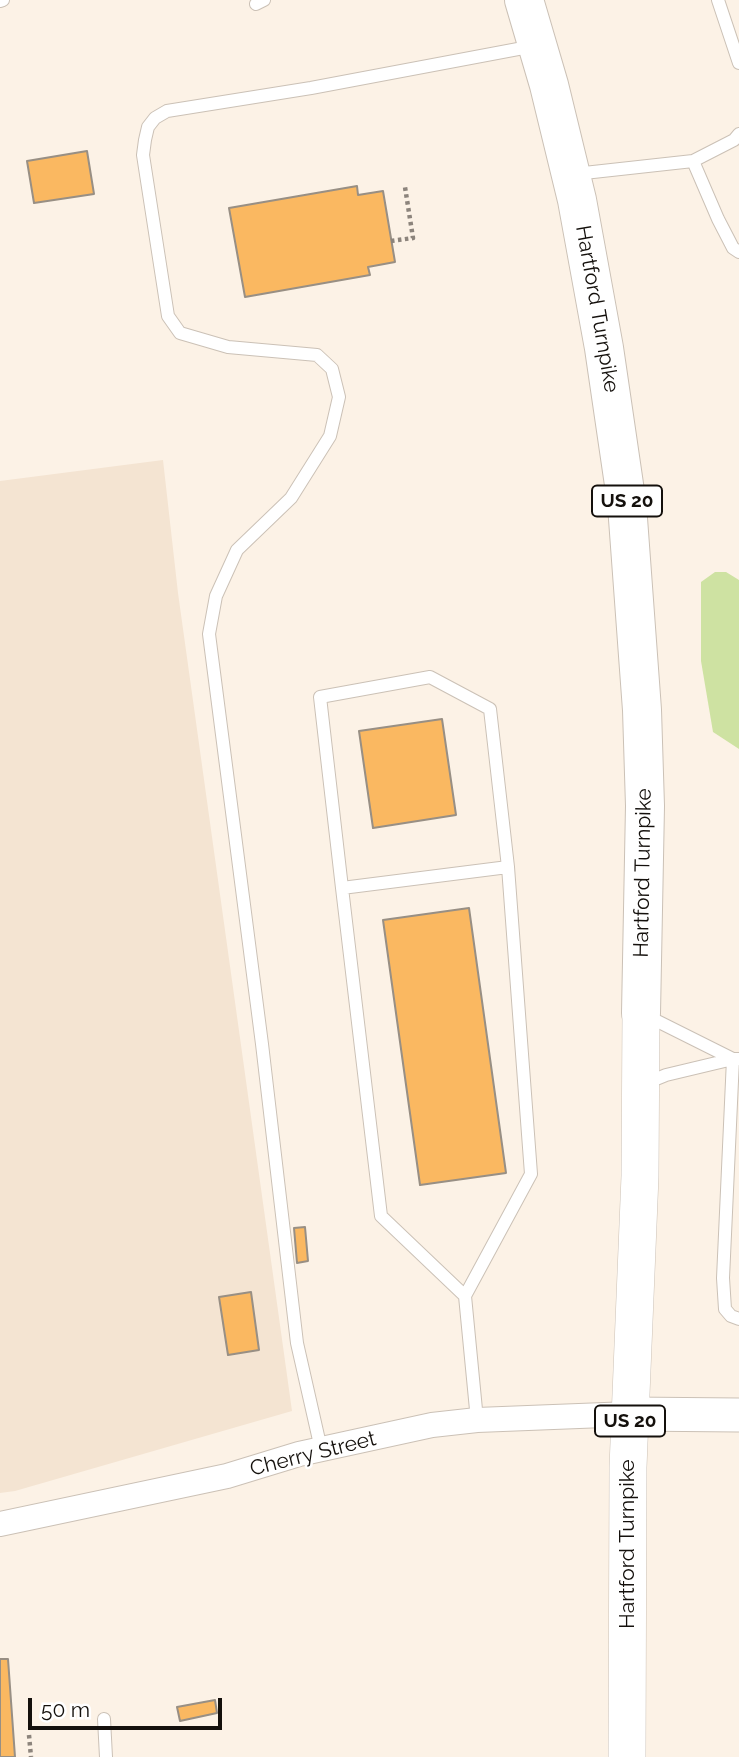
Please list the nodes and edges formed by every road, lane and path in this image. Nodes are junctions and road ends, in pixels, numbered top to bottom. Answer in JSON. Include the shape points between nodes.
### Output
{"nodes":[{"id":1,"x":524,"y":0,"type":"edge"},
{"id":2,"x":718,"y":0,"type":"edge"},
{"id":3,"x":538,"y":46,"type":"junction"},
{"id":4,"x":739,"y":62,"type":"edge"},
{"id":5,"x":739,"y":134,"type":"edge"},
{"id":6,"x":693,"y":161,"type":"junction"},
{"id":7,"x":572,"y":175,"type":"junction"},
{"id":8,"x":405,"y":187,"type":"dead end"},
{"id":9,"x":391,"y":241,"type":"dead end"},
{"id":10,"x":739,"y":252,"type":"edge"},
{"id":11,"x":508,"y":867,"type":"junction"},
{"id":12,"x":342,"y":888,"type":"junction"},
{"id":13,"x":641,"y":1013,"type":"junction"},
{"id":14,"x":736,"y":1059,"type":"edge"},
{"id":15,"x":640,"y":1086,"type":"junction"},
{"id":16,"x":466,"y":1296,"type":"junction"},
{"id":17,"x":739,"y":1319,"type":"edge"},
{"id":18,"x":630,"y":1414,"type":"junction"},
{"id":19,"x":739,"y":1415,"type":"edge"},
{"id":20,"x":477,"y":1420,"type":"junction"},
{"id":21,"x":321,"y":1449,"type":"junction"},
{"id":22,"x":0,"y":1524,"type":"edge"},
{"id":23,"x":104,"y":1719,"type":"dead end"},
{"id":24,"x":29,"y":1735,"type":"dead end"},
{"id":25,"x":31,"y":1757,"type":"edge"},
{"id":26,"x":106,"y":1757,"type":"edge"},
{"id":27,"x":627,"y":1757,"type":"edge"}],
"edges":[{"from":1,"to":3,"type":"highway","name":"Hartford Turnpike","number":"US 20"},
{"from":2,"to":4,"type":"lane"},
{"from":3,"to":7,"type":"highway","name":"Hartford Turnpike","number":"US 20"},
{"from":3,"to":21,"type":"lane","via":[[167,111],[148,127],[145,140],[143,155],[169,316],[180,333],[228,347],[317,355],[332,369],[339,397],[330,436],[291,498],[237,551],[216,596],[209,634],[297,1343]]},
{"from":5,"to":6,"type":"lane"},
{"from":6,"to":7,"type":"lane"},
{"from":6,"to":10,"type":"lane","via":[[718,219]]},
{"from":7,"to":13,"type":"highway","name":"Hartford Turnpike","number":"US 20","via":[[614,411],[635,594],[646,855]]},
{"from":8,"to":9,"type":"path","via":[[413,238]]},
{"from":11,"to":12,"type":"lane"},
{"from":11,"to":12,"type":"lane","via":[[490,709],[430,677],[320,697]]},
{"from":11,"to":16,"type":"lane","via":[[531,1174]]},
{"from":12,"to":16,"type":"lane","via":[[381,1216]]},
{"from":13,"to":14,"type":"lane"},
{"from":13,"to":15,"type":"main road","name":"Hartford Turnpike","number":"US 20"},
{"from":14,"to":15,"type":"lane","via":[[666,1075]]},
{"from":14,"to":17,"type":"lane","via":[[723,1278],[725,1309]]},
{"from":15,"to":18,"type":"main road","name":"Hartford Turnpike","number":"US 20"},
{"from":16,"to":20,"type":"lane"},
{"from":18,"to":19,"type":"street"},
{"from":18,"to":20,"type":"street","name":"Cherry Street"},
{"from":18,"to":27,"type":"main road","name":"Hartford Turnpike","number":"US 20"},
{"from":20,"to":21,"type":"street","name":"Cherry Street"},
{"from":21,"to":22,"type":"street","name":"Cherry Street","via":[[228,1476]]},
{"from":23,"to":26,"type":"lane"},
{"from":24,"to":25,"type":"path"}]}
